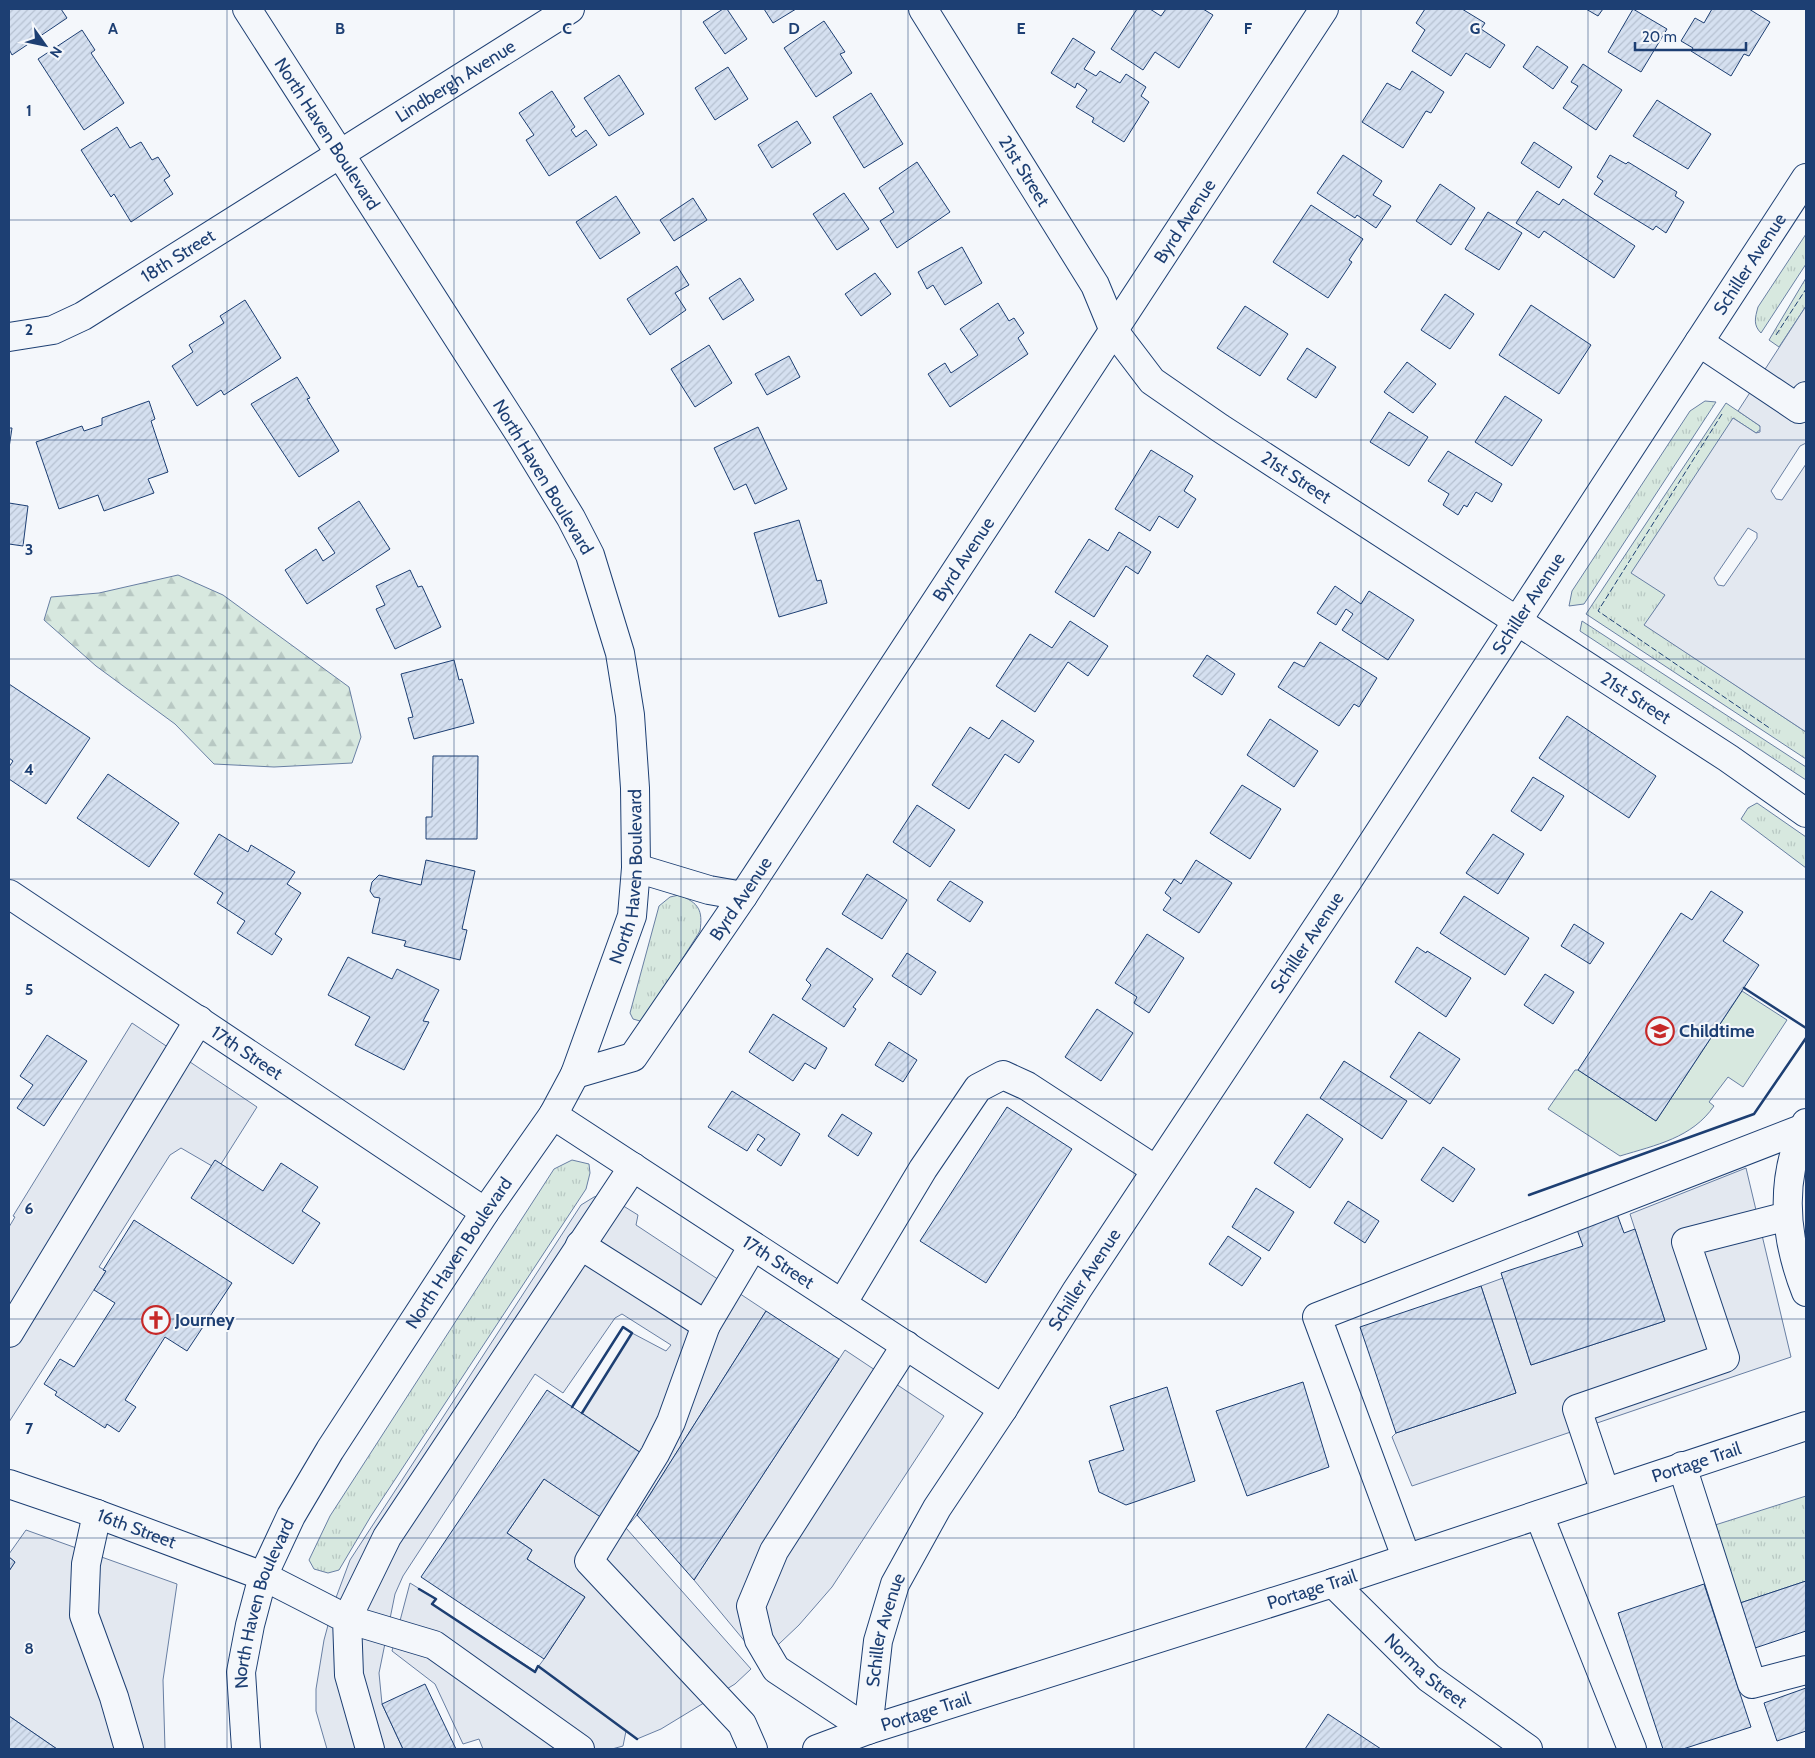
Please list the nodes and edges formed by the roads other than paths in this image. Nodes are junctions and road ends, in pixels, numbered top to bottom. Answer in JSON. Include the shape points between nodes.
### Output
{"nodes":[{"id":1,"x":247,"y":9,"type":"edge"},
{"id":2,"x":570,"y":9,"type":"edge"},
{"id":3,"x":923,"y":9,"type":"edge"},
{"id":4,"x":1324,"y":9,"type":"edge"},
{"id":5,"x":340,"y":154,"type":"junction"},
{"id":6,"x":1806,"y":178,"type":"edge"},
{"id":7,"x":1114,"y":331,"type":"junction"},
{"id":8,"x":9,"y":337,"type":"edge"},
{"id":9,"x":1699,"y":342,"type":"junction"},
{"id":10,"x":1806,"y":396,"type":"edge"},
{"id":11,"x":1517,"y":620,"type":"junction"},
{"id":12,"x":1806,"y":813,"type":"edge"},
{"id":13,"x":636,"y":868,"type":"junction"},
{"id":14,"x":9,"y":894,"type":"edge"},
{"id":15,"x":743,"y":896,"type":"junction"},
{"id":16,"x":199,"y":1020,"type":"junction"},
{"id":17,"x":575,"y":1074,"type":"junction"},
{"id":18,"x":553,"y":1115,"type":"junction"},
{"id":19,"x":1805,"y":1125,"type":"edge"},
{"id":20,"x":632,"y":1167,"type":"junction"},
{"id":21,"x":1156,"y":1170,"type":"junction"},
{"id":22,"x":485,"y":1212,"type":"junction"},
{"id":23,"x":1788,"y":1216,"type":"junction"},
{"id":24,"x":580,"y":1245,"type":"junction"},
{"id":25,"x":753,"y":1246,"type":"junction"},
{"id":26,"x":1806,"y":1292,"type":"edge"},
{"id":27,"x":842,"y":1304,"type":"junction"},
{"id":28,"x":706,"y":1325,"type":"junction"},
{"id":29,"x":9,"y":1332,"type":"edge"},
{"id":30,"x":906,"y":1345,"type":"junction"},
{"id":31,"x":1003,"y":1409,"type":"junction"},
{"id":32,"x":1806,"y":1426,"type":"edge"},
{"id":33,"x":1682,"y":1466,"type":"junction"},
{"id":34,"x":9,"y":1484,"type":"edge"},
{"id":35,"x":1606,"y":1492,"type":"junction"},
{"id":36,"x":97,"y":1514,"type":"junction"},
{"id":37,"x":1539,"y":1515,"type":"junction"},
{"id":38,"x":1406,"y":1557,"type":"junction"},
{"id":39,"x":263,"y":1576,"type":"junction"},
{"id":40,"x":1333,"y":1582,"type":"junction"},
{"id":41,"x":347,"y":1619,"type":"junction"},
{"id":42,"x":1806,"y":1670,"type":"edge"},
{"id":43,"x":854,"y":1739,"type":"edge"},
{"id":44,"x":129,"y":1749,"type":"edge"},
{"id":45,"x":246,"y":1749,"type":"edge"},
{"id":46,"x":370,"y":1749,"type":"edge"},
{"id":47,"x":580,"y":1749,"type":"edge"},
{"id":48,"x":753,"y":1749,"type":"edge"},
{"id":49,"x":817,"y":1749,"type":"edge"},
{"id":50,"x":1528,"y":1749,"type":"edge"},
{"id":51,"x":1632,"y":1749,"type":"edge"}],
"edges":[{"from":1,"to":5,"type":"street","name":"North Haven Boulevard"},
{"from":2,"to":5,"type":"street","name":"Lindbergh Avenue"},
{"from":3,"to":7,"type":"street","name":"21st Street","via":[[1095,285]]},
{"from":4,"to":7,"type":"street","name":"Byrd Avenue"},
{"from":5,"to":8,"type":"street","name":"18th Street","via":[[83,316],[53,330]]},
{"from":5,"to":13,"type":"street","name":"North Haven Boulevard","via":[[521,436],[590,555],[620,653],[630,716]]},
{"from":6,"to":9,"type":"street","name":"Schiller Avenue"},
{"from":7,"to":11,"type":"street","name":"21st Street","via":[[1152,381]]},
{"from":7,"to":15,"type":"street","name":"Byrd Avenue"},
{"from":9,"to":10,"type":"street","via":[[1799,409]]},
{"from":9,"to":11,"type":"street","name":"Schiller Avenue"},
{"from":11,"to":12,"type":"street","name":"21st Street"},
{"from":11,"to":21,"type":"street","name":"Schiller Avenue"},
{"from":13,"to":15,"type":"street","via":[[708,890]]},
{"from":13,"to":17,"type":"street","name":"North Haven Boulevard","via":[[632,916]]},
{"from":14,"to":16,"type":"street","name":"17th Street"},
{"from":15,"to":17,"type":"street","name":"Byrd Avenue","via":[[633,1057]]},
{"from":16,"to":22,"type":"street","name":"17th Street"},
{"from":16,"to":29,"type":"street"},
{"from":17,"to":18,"type":"street","name":"North Haven Boulevard"},
{"from":18,"to":20,"type":"street","name":"17th Street"},
{"from":18,"to":22,"type":"street","name":"North Haven Boulevard"},
{"from":19,"to":23,"type":"street","via":[[1788,1175]]},
{"from":19,"to":38,"type":"street","via":[[1317,1317]]},
{"from":20,"to":24,"type":"street"},
{"from":20,"to":25,"type":"street","name":"17th Street"},
{"from":21,"to":27,"type":"street","via":[[1027,1086],[1003,1075],[978,1088],[923,1169]]},
{"from":21,"to":31,"type":"street","name":"Schiller Avenue"},
{"from":22,"to":39,"type":"street","name":"North Haven Boulevard","via":[[330,1450],[291,1516]]},
{"from":23,"to":26,"type":"street","via":[[1799,1274]]},
{"from":23,"to":35,"type":"street","via":[[1686,1242],[1725,1358],[1577,1409]]},
{"from":24,"to":28,"type":"street"},
{"from":24,"to":41,"type":"street","via":[[387,1537]]},
{"from":25,"to":27,"type":"street","name":"17th Street"},
{"from":25,"to":28,"type":"street"},
{"from":27,"to":30,"type":"street","name":"17th Street"},
{"from":28,"to":48,"type":"street","via":[[671,1422],[590,1561],[742,1724]]},
{"from":30,"to":31,"type":"street","name":"17th Street"},
{"from":30,"to":43,"type":"street","via":[[774,1551],[751,1606],[759,1640],[776,1669]]},
{"from":31,"to":43,"type":"street","name":"Schiller Avenue","via":[[937,1508],[895,1584]]},
{"from":32,"to":33,"type":"street","name":"Portage Trail"},
{"from":33,"to":35,"type":"street","name":"Portage Trail"},
{"from":33,"to":42,"type":"street","via":[[1752,1684]]},
{"from":34,"to":36,"type":"street","name":"16th Street"},
{"from":35,"to":37,"type":"street","name":"Portage Trail"},
{"from":36,"to":39,"type":"street","name":"16th Street"},
{"from":36,"to":44,"type":"street","via":[[86,1564],[84,1615]]},
{"from":37,"to":38,"type":"street","name":"Portage Trail"},
{"from":37,"to":51,"type":"street"},
{"from":38,"to":40,"type":"street","name":"Portage Trail"},
{"from":39,"to":41,"type":"street","name":"16th Street"},
{"from":39,"to":45,"type":"street","name":"North Haven Boulevard","via":[[240,1672]]},
{"from":40,"to":43,"type":"street","name":"Portage Trail"},
{"from":40,"to":50,"type":"street","name":"Norma Street","via":[[1429,1678]]},
{"from":41,"to":46,"type":"street","via":[[348,1674]]},
{"from":41,"to":47,"type":"street","name":"16th Street","via":[[434,1644]]},
{"from":43,"to":49,"type":"street","name":"Portage Trail"}]}
